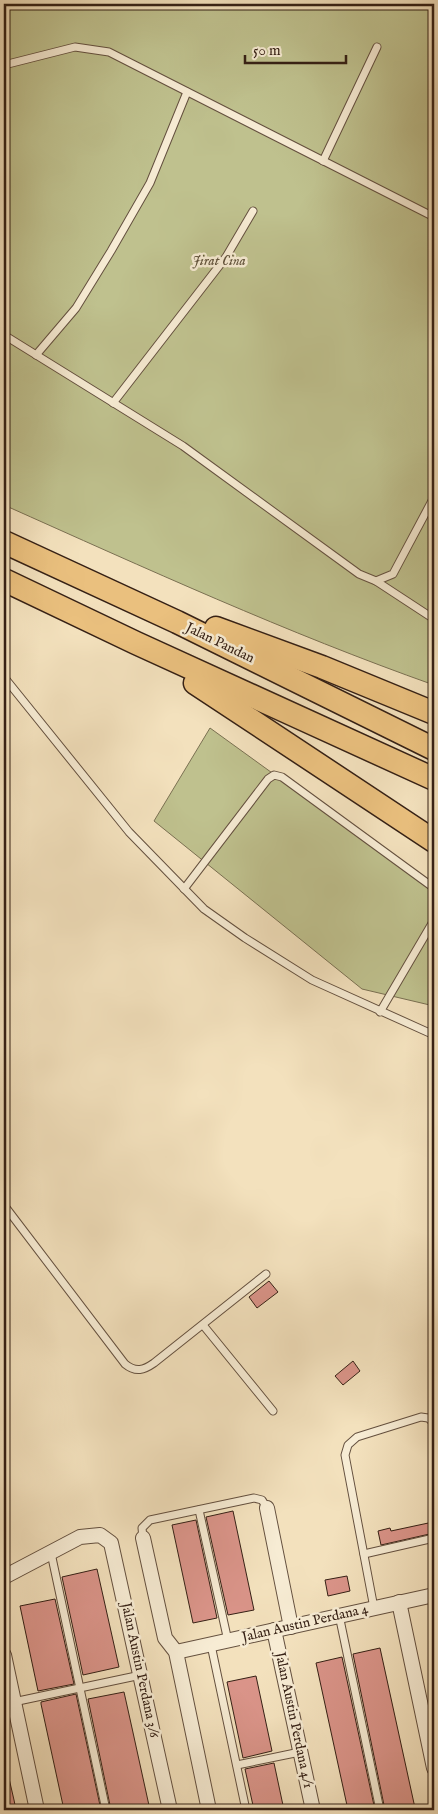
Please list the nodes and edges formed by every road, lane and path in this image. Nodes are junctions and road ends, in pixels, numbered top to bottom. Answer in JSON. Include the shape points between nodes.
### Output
{"nodes":[{"id":1,"x":377,"y":47,"type":"dead end"},
{"id":2,"x":4,"y":65,"type":"edge"},
{"id":3,"x":187,"y":92,"type":"junction"},
{"id":4,"x":323,"y":161,"type":"junction"},
{"id":5,"x":253,"y":211,"type":"dead end"},
{"id":6,"x":434,"y":217,"type":"edge"},
{"id":7,"x":4,"y":335,"type":"edge"},
{"id":8,"x":36,"y":355,"type":"junction"},
{"id":9,"x":113,"y":403,"type":"junction"},
{"id":10,"x":434,"y":497,"type":"edge"},
{"id":11,"x":4,"y":542,"type":"edge"},
{"id":12,"x":82,"y":578,"type":"junction"},
{"id":13,"x":4,"y":580,"type":"edge"},
{"id":14,"x":376,"y":581,"type":"junction"},
{"id":15,"x":434,"y":619,"type":"edge"},
{"id":16,"x":136,"y":643,"type":"junction"},
{"id":17,"x":4,"y":677,"type":"edge"},
{"id":18,"x":430,"y":710,"type":"edge"},
{"id":19,"x":430,"y":747,"type":"edge"},
{"id":20,"x":426,"y":775,"type":"edge"},
{"id":21,"x":434,"y":841,"type":"edge"},
{"id":22,"x":434,"y":888,"type":"edge"},
{"id":23,"x":184,"y":890,"type":"junction"},
{"id":24,"x":434,"y":920,"type":"edge"},
{"id":25,"x":380,"y":1012,"type":"junction"},
{"id":26,"x":434,"y":1034,"type":"edge"},
{"id":27,"x":4,"y":1107,"type":"edge"},
{"id":28,"x":4,"y":1115,"type":"edge"},
{"id":29,"x":4,"y":1205,"type":"edge"},
{"id":30,"x":266,"y":1274,"type":"dead end"},
{"id":31,"x":203,"y":1326,"type":"junction"},
{"id":32,"x":273,"y":1411,"type":"dead end"},
{"id":33,"x":434,"y":1423,"type":"edge"},
{"id":34,"x":267,"y":1508,"type":"joint"},
{"id":35,"x":200,"y":1510,"type":"junction"},
{"id":36,"x":143,"y":1538,"type":"joint"},
{"id":37,"x":434,"y":1538,"type":"edge"},
{"id":38,"x":52,"y":1553,"type":"junction"},
{"id":39,"x":364,"y":1554,"type":"junction"},
{"id":40,"x":4,"y":1577,"type":"edge"},
{"id":41,"x":434,"y":1595,"type":"edge"},
{"id":42,"x":399,"y":1602,"type":"junction"},
{"id":43,"x":374,"y":1608,"type":"junction"},
{"id":44,"x":339,"y":1615,"type":"junction"},
{"id":45,"x":291,"y":1626,"type":"junction"},
{"id":46,"x":274,"y":1630,"type":"junction"},
{"id":47,"x":228,"y":1641,"type":"junction"},
{"id":48,"x":212,"y":1645,"type":"junction"},
{"id":49,"x":176,"y":1652,"type":"junction"},
{"id":50,"x":4,"y":1655,"type":"edge"},
{"id":51,"x":141,"y":1675,"type":"junction"},
{"id":52,"x":80,"y":1688,"type":"junction"},
{"id":53,"x":9,"y":1703,"type":"edge"},
{"id":54,"x":300,"y":1752,"type":"junction"},
{"id":55,"x":237,"y":1765,"type":"junction"},
{"id":56,"x":434,"y":1768,"type":"edge"},
{"id":57,"x":434,"y":1809,"type":"edge"},
{"id":58,"x":37,"y":1810,"type":"edge"},
{"id":59,"x":106,"y":1810,"type":"edge"},
{"id":60,"x":170,"y":1810,"type":"edge"},
{"id":61,"x":209,"y":1810,"type":"edge"},
{"id":62,"x":246,"y":1810,"type":"edge"},
{"id":63,"x":313,"y":1810,"type":"edge"},
{"id":64,"x":380,"y":1810,"type":"edge"},
{"id":65,"x":428,"y":1810,"type":"edge"}],
"edges":[{"from":1,"to":4,"type":"lane"},
{"from":2,"to":3,"type":"lane","via":[[75,47],[109,52]]},
{"from":3,"to":4,"type":"lane"},
{"from":3,"to":8,"type":"lane","via":[[150,183],[111,251],[76,308]]},
{"from":4,"to":6,"type":"lane"},
{"from":5,"to":9,"type":"lane","via":[[226,257]]},
{"from":7,"to":8,"type":"lane"},
{"from":8,"to":9,"type":"lane"},
{"from":9,"to":14,"type":"lane","via":[[183,446],[359,574]]},
{"from":10,"to":14,"type":"lane","via":[[393,574]]},
{"from":11,"to":12,"type":"highway","name":"Jalan Pandan"},
{"from":12,"to":18,"type":"highway"},
{"from":12,"to":19,"type":"highway","name":"Jalan Pandan"},
{"from":13,"to":16,"type":"highway"},
{"from":14,"to":15,"type":"lane"},
{"from":16,"to":20,"type":"highway"},
{"from":16,"to":21,"type":"highway"},
{"from":17,"to":23,"type":"lane","via":[[128,832]]},
{"from":22,"to":23,"type":"lane","via":[[282,777],[274,775]]},
{"from":23,"to":25,"type":"lane","via":[[238,933],[312,980]]},
{"from":24,"to":25,"type":"lane"},
{"from":25,"to":26,"type":"lane"},
{"from":27,"to":28,"type":"lane"},
{"from":29,"to":31,"type":"lane","via":[[130,1368],[148,1368]]},
{"from":30,"to":31,"type":"lane"},
{"from":31,"to":32,"type":"lane"},
{"from":33,"to":39,"type":"lane","via":[[421,1417],[357,1437],[348,1445],[346,1455]]},
{"from":34,"to":35,"type":"lane","via":[[265,1502],[258,1498]]},
{"from":34,"to":45,"type":"street"},
{"from":35,"to":36,"type":"lane","via":[[146,1521],[142,1528]]},
{"from":35,"to":47,"type":"lane"},
{"from":36,"to":49,"type":"street","via":[[164,1638]]},
{"from":37,"to":39,"type":"lane"},
{"from":38,"to":40,"type":"street"},
{"from":38,"to":51,"type":"street","name":"Jalan Austin Perdana 3/6","via":[[80,1537],[100,1535],[111,1543]]},
{"from":38,"to":52,"type":"lane"},
{"from":39,"to":43,"type":"lane"},
{"from":41,"to":42,"type":"street","name":"Jalan Austin Perdana 4"},
{"from":42,"to":43,"type":"street","name":"Jalan Austin Perdana 4"},
{"from":42,"to":56,"type":"street"},
{"from":43,"to":44,"type":"street","name":"Jalan Austin Perdana 4"},
{"from":44,"to":45,"type":"street","name":"Jalan Austin Perdana 4"},
{"from":44,"to":64,"type":"lane"},
{"from":45,"to":46,"type":"street","name":"Jalan Austin Perdana 4"},
{"from":46,"to":47,"type":"street","name":"Jalan Austin Perdana 4"},
{"from":46,"to":54,"type":"street","name":"Jalan Austin Perdana 4/1"},
{"from":47,"to":48,"type":"street","name":"Jalan Austin Perdana 4"},
{"from":48,"to":49,"type":"street","name":"Jalan Austin Perdana 4"},
{"from":48,"to":55,"type":"lane"},
{"from":49,"to":61,"type":"street"},
{"from":50,"to":53,"type":"street"},
{"from":51,"to":52,"type":"lane"},
{"from":51,"to":60,"type":"street","name":"Jalan Austin Perdana 3/6"},
{"from":52,"to":53,"type":"lane"},
{"from":52,"to":59,"type":"lane"},
{"from":53,"to":58,"type":"street"},
{"from":54,"to":55,"type":"lane"},
{"from":54,"to":63,"type":"street","name":"Jalan Austin Perdana 4/1"},
{"from":55,"to":62,"type":"lane"},
{"from":57,"to":65,"type":"lane"}]}
